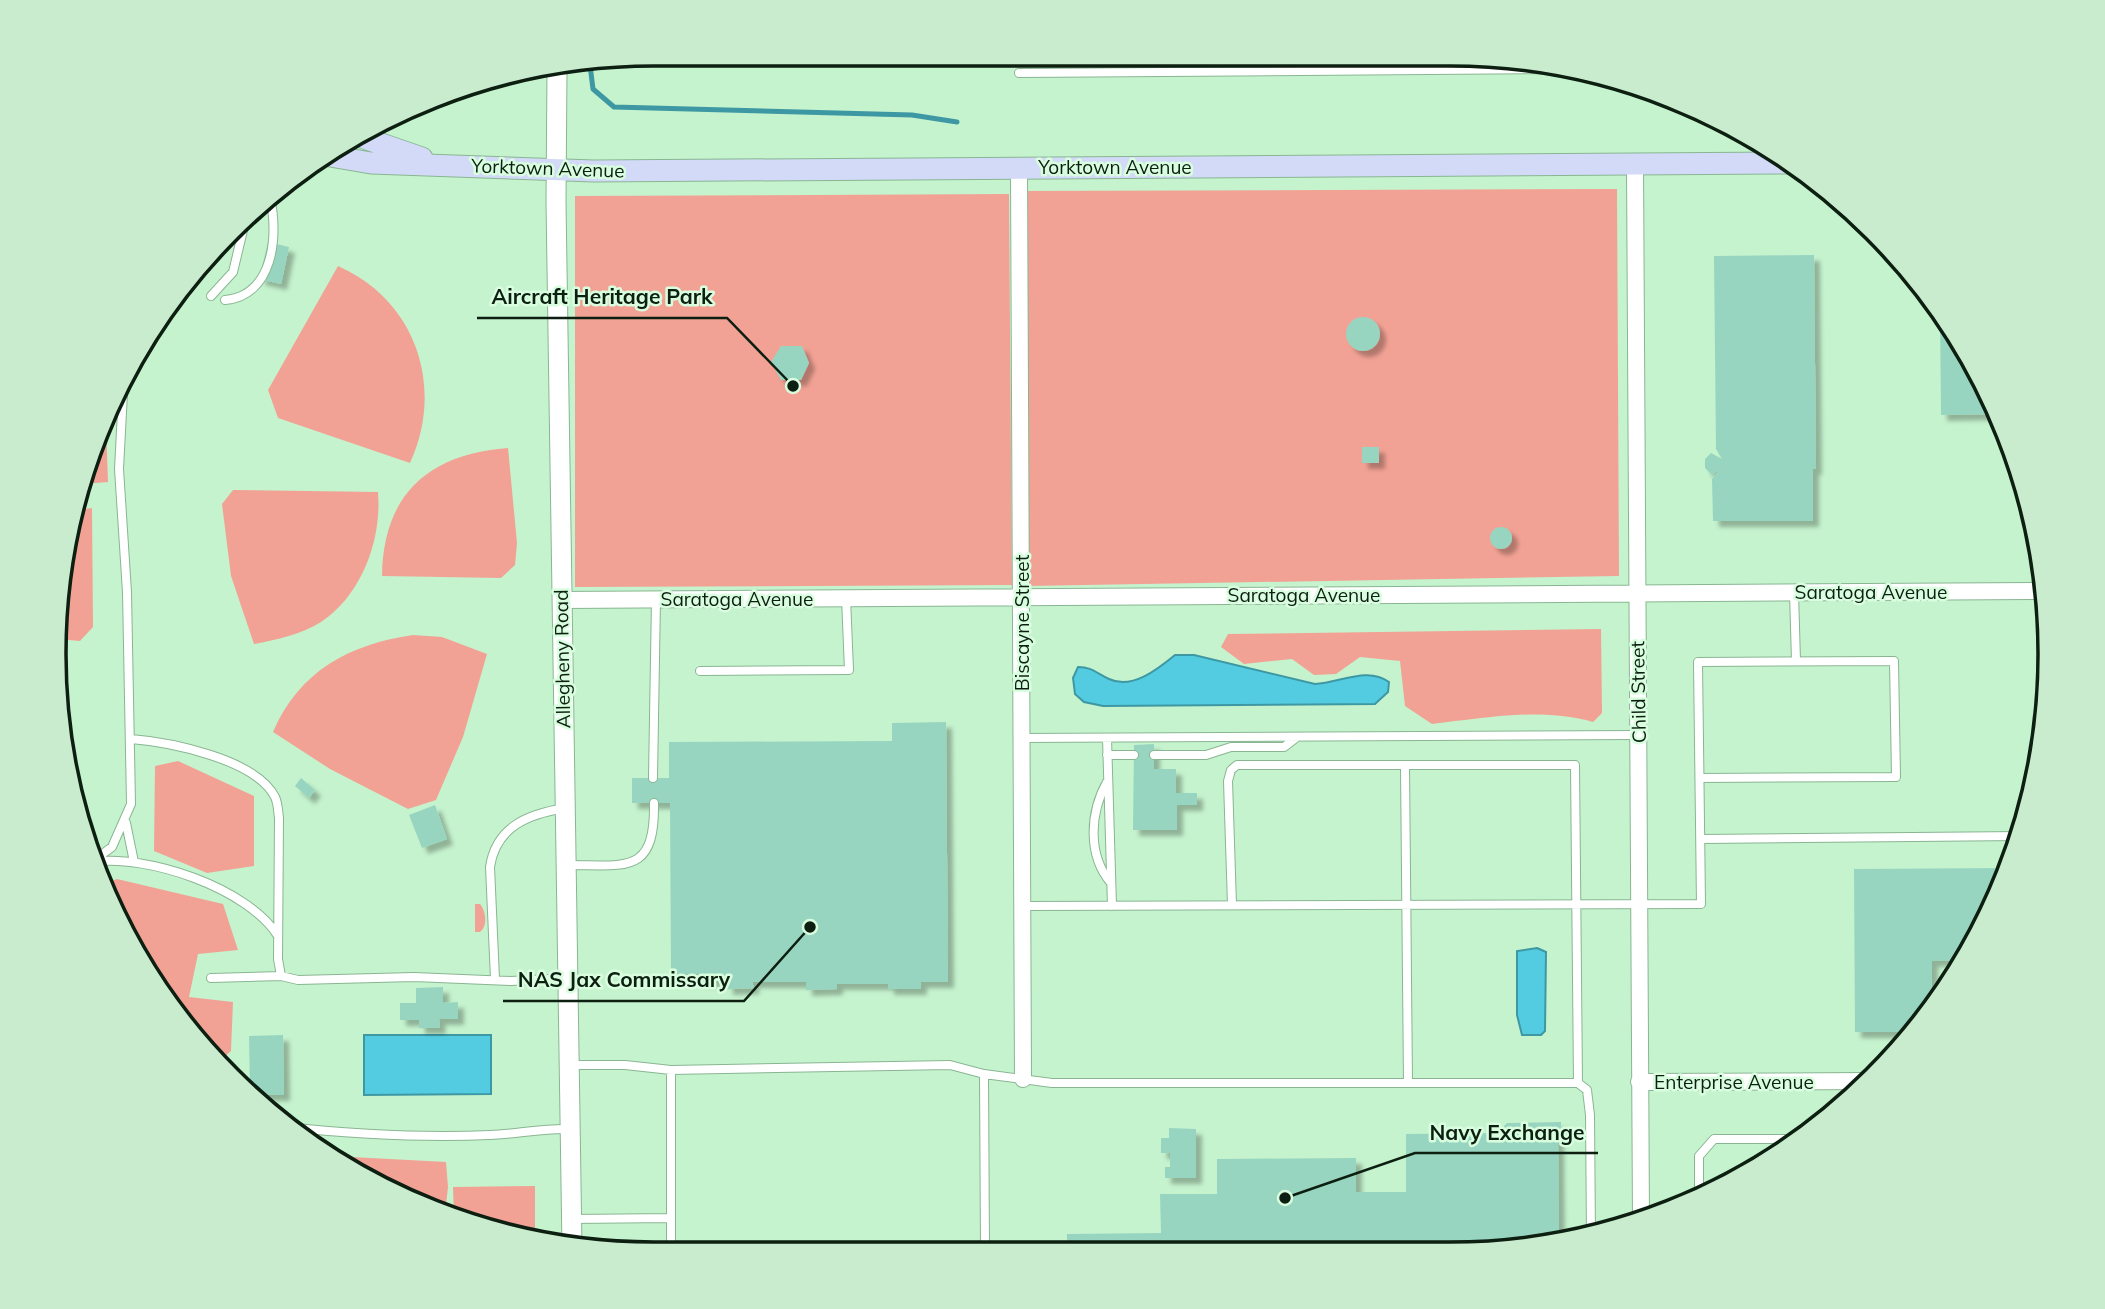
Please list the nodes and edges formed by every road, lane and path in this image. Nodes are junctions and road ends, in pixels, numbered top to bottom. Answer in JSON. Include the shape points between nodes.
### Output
{"nodes":[{"id":1,"x":1503,"y":69,"type":"edge"},
{"id":2,"x":1019,"y":73,"type":"dead end"},
{"id":3,"x":557,"y":75,"type":"edge"},
{"id":4,"x":370,"y":140,"type":"edge"},
{"id":5,"x":341,"y":158,"type":"edge"},
{"id":6,"x":1773,"y":163,"type":"edge"},
{"id":7,"x":441,"y":164,"type":"junction"},
{"id":8,"x":1634,"y":164,"type":"junction"},
{"id":9,"x":1019,"y":168,"type":"junction"},
{"id":10,"x":557,"y":171,"type":"junction"},
{"id":11,"x":271,"y":209,"type":"edge"},
{"id":12,"x":241,"y":237,"type":"edge"},
{"id":13,"x":211,"y":296,"type":"dead end"},
{"id":14,"x":225,"y":300,"type":"dead end"},
{"id":15,"x":122,"y":404,"type":"edge"},
{"id":16,"x":2034,"y":591,"type":"edge"},
{"id":17,"x":1794,"y":593,"type":"junction"},
{"id":18,"x":1636,"y":594,"type":"junction"},
{"id":19,"x":1021,"y":597,"type":"junction"},
{"id":20,"x":846,"y":598,"type":"junction"},
{"id":21,"x":656,"y":599,"type":"junction"},
{"id":22,"x":561,"y":600,"type":"junction"},
{"id":23,"x":1796,"y":661,"type":"junction"},
{"id":24,"x":700,"y":671,"type":"dead end"},
{"id":25,"x":1639,"y":735,"type":"junction"},
{"id":26,"x":1297,"y":737,"type":"junction"},
{"id":27,"x":1022,"y":738,"type":"junction"},
{"id":28,"x":1107,"y":738,"type":"junction"},
{"id":29,"x":131,"y":739,"type":"junction"},
{"id":30,"x":1107,"y":755,"type":"junction"},
{"id":31,"x":1134,"y":755,"type":"dead end"},
{"id":32,"x":1154,"y":755,"type":"dead end"},
{"id":33,"x":1405,"y":766,"type":"junction"},
{"id":34,"x":653,"y":778,"type":"dead end"},
{"id":35,"x":1700,"y":778,"type":"junction"},
{"id":36,"x":1109,"y":780,"type":"junction"},
{"id":37,"x":654,"y":803,"type":"dead end"},
{"id":38,"x":565,"y":808,"type":"junction"},
{"id":39,"x":126,"y":820,"type":"junction"},
{"id":40,"x":2009,"y":836,"type":"edge"},
{"id":41,"x":1701,"y":839,"type":"junction"},
{"id":42,"x":102,"y":855,"type":"edge"},
{"id":43,"x":104,"y":860,"type":"edge"},
{"id":44,"x":134,"y":862,"type":"junction"},
{"id":45,"x":566,"y":865,"type":"junction"},
{"id":46,"x":1111,"y":883,"type":"junction"},
{"id":47,"x":1576,"y":903,"type":"junction"},
{"id":48,"x":1638,"y":903,"type":"junction"},
{"id":49,"x":1406,"y":904,"type":"junction"},
{"id":50,"x":1232,"y":905,"type":"junction"},
{"id":51,"x":1023,"y":906,"type":"junction"},
{"id":52,"x":1112,"y":906,"type":"junction"},
{"id":53,"x":278,"y":936,"type":"junction"},
{"id":54,"x":281,"y":976,"type":"junction"},
{"id":55,"x":211,"y":978,"type":"dead end"},
{"id":56,"x":568,"y":978,"type":"junction"},
{"id":57,"x":495,"y":979,"type":"junction"},
{"id":58,"x":569,"y":1065,"type":"junction"},
{"id":59,"x":671,"y":1070,"type":"junction"},
{"id":60,"x":984,"y":1074,"type":"junction"},
{"id":61,"x":1023,"y":1079,"type":"junction"},
{"id":62,"x":1855,"y":1081,"type":"edge"},
{"id":63,"x":1639,"y":1082,"type":"junction"},
{"id":64,"x":1408,"y":1083,"type":"junction"},
{"id":65,"x":1578,"y":1083,"type":"junction"},
{"id":66,"x":308,"y":1129,"type":"edge"},
{"id":67,"x":570,"y":1129,"type":"junction"},
{"id":68,"x":1783,"y":1139,"type":"edge"},
{"id":69,"x":1699,"y":1187,"type":"edge"},
{"id":70,"x":1641,"y":1211,"type":"edge"},
{"id":71,"x":671,"y":1218,"type":"junction"},
{"id":72,"x":571,"y":1219,"type":"junction"},
{"id":73,"x":1591,"y":1225,"type":"edge"},
{"id":74,"x":572,"y":1236,"type":"edge"},
{"id":75,"x":671,"y":1242,"type":"edge"},
{"id":76,"x":985,"y":1242,"type":"edge"}],
"edges":[{"from":1,"to":2,"type":"lane"},
{"from":3,"to":10,"type":"street","name":"Allegheny Road"},
{"from":4,"to":7,"type":"main road","name":"Yorktown Avenue"},
{"from":5,"to":7,"type":"main road","name":"Yorktown Avenue"},
{"from":6,"to":8,"type":"main road","name":"Yorktown Avenue"},
{"from":7,"to":10,"type":"main road","name":"Yorktown Avenue"},
{"from":8,"to":9,"type":"main road","name":"Yorktown Avenue"},
{"from":8,"to":18,"type":"street","name":"Child Street"},
{"from":9,"to":10,"type":"main road","name":"Yorktown Avenue"},
{"from":9,"to":19,"type":"street","name":"Biscayne Street"},
{"from":10,"to":22,"type":"street","name":"Allegheny Road"},
{"from":11,"to":14,"type":"lane","via":[[274,230],[261,283],[249,295]]},
{"from":12,"to":13,"type":"lane","via":[[233,272]]},
{"from":15,"to":29,"type":"lane","via":[[119,469]]},
{"from":16,"to":17,"type":"street","name":"Saratoga Avenue"},
{"from":17,"to":18,"type":"street","name":"Saratoga Avenue"},
{"from":17,"to":23,"type":"lane"},
{"from":18,"to":19,"type":"street","name":"Saratoga Avenue"},
{"from":18,"to":25,"type":"street","name":"Child Street"},
{"from":19,"to":20,"type":"street","name":"Saratoga Avenue"},
{"from":19,"to":27,"type":"street","name":"Biscayne Street"},
{"from":20,"to":21,"type":"street","name":"Saratoga Avenue"},
{"from":20,"to":24,"type":"lane","via":[[849,670]]},
{"from":21,"to":22,"type":"street","name":"Saratoga Avenue"},
{"from":21,"to":34,"type":"lane"},
{"from":22,"to":38,"type":"street","name":"Allegheny Road"},
{"from":23,"to":35,"type":"lane","via":[[1698,662]]},
{"from":23,"to":35,"type":"lane","via":[[1894,661],[1896,777]]},
{"from":25,"to":26,"type":"lane"},
{"from":25,"to":48,"type":"street","name":"Child Street"},
{"from":26,"to":28,"type":"lane"},
{"from":26,"to":32,"type":"lane","via":[[1284,747]]},
{"from":27,"to":28,"type":"lane"},
{"from":27,"to":51,"type":"street","name":"Biscayne Street"},
{"from":28,"to":30,"type":"lane"},
{"from":29,"to":39,"type":"lane","via":[[131,804]]},
{"from":29,"to":53,"type":"lane","via":[[195,749],[230,762],[270,789],[279,818]]},
{"from":30,"to":31,"type":"lane"},
{"from":30,"to":36,"type":"lane"},
{"from":33,"to":47,"type":"lane","via":[[1575,765]]},
{"from":33,"to":49,"type":"lane"},
{"from":33,"to":50,"type":"lane","via":[[1237,765],[1228,780]]},
{"from":35,"to":41,"type":"lane"},
{"from":36,"to":46,"type":"lane"},
{"from":36,"to":46,"type":"lane","via":[[1096,802],[1094,838],[1101,872]]},
{"from":37,"to":45,"type":"lane","via":[[655,833],[649,850],[640,858],[625,865]]},
{"from":38,"to":45,"type":"street","name":"Allegheny Road"},
{"from":38,"to":57,"type":"lane","via":[[538,813],[505,830],[493,853]]},
{"from":39,"to":42,"type":"lane","via":[[112,847]]},
{"from":39,"to":44,"type":"lane"},
{"from":40,"to":41,"type":"lane"},
{"from":41,"to":48,"type":"lane","via":[[1701,904]]},
{"from":43,"to":44,"type":"lane"},
{"from":44,"to":53,"type":"lane","via":[[202,881],[230,895],[271,925]]},
{"from":45,"to":56,"type":"street","name":"Allegheny Road"},
{"from":46,"to":52,"type":"lane"},
{"from":47,"to":48,"type":"lane"},
{"from":47,"to":49,"type":"lane"},
{"from":47,"to":65,"type":"lane"},
{"from":48,"to":63,"type":"street","name":"Child Street"},
{"from":49,"to":50,"type":"lane"},
{"from":49,"to":64,"type":"lane"},
{"from":50,"to":52,"type":"lane"},
{"from":51,"to":52,"type":"lane"},
{"from":51,"to":61,"type":"street","name":"Biscayne Street"},
{"from":53,"to":54,"type":"lane"},
{"from":54,"to":55,"type":"lane"},
{"from":54,"to":57,"type":"lane","via":[[298,980]]},
{"from":56,"to":57,"type":"lane"},
{"from":56,"to":58,"type":"street","name":"Allegheny Road"},
{"from":58,"to":59,"type":"lane"},
{"from":58,"to":67,"type":"street","name":"Allegheny Road"},
{"from":59,"to":60,"type":"lane","via":[[950,1065]]},
{"from":59,"to":71,"type":"lane"},
{"from":60,"to":61,"type":"lane"},
{"from":60,"to":76,"type":"lane"},
{"from":61,"to":64,"type":"lane","via":[[1052,1083]]},
{"from":62,"to":63,"type":"street","name":"Enterprise Avenue"},
{"from":63,"to":70,"type":"street","name":"Child Street"},
{"from":64,"to":65,"type":"lane"},
{"from":65,"to":73,"type":"lane","via":[[1587,1090],[1590,1115]]},
{"from":66,"to":67,"type":"lane","via":[[465,1136]]},
{"from":67,"to":72,"type":"street","name":"Allegheny Road"},
{"from":68,"to":69,"type":"lane","via":[[1714,1139],[1699,1156]]},
{"from":71,"to":72,"type":"lane"},
{"from":71,"to":75,"type":"lane"},
{"from":72,"to":74,"type":"street","name":"Allegheny Road"}]}
